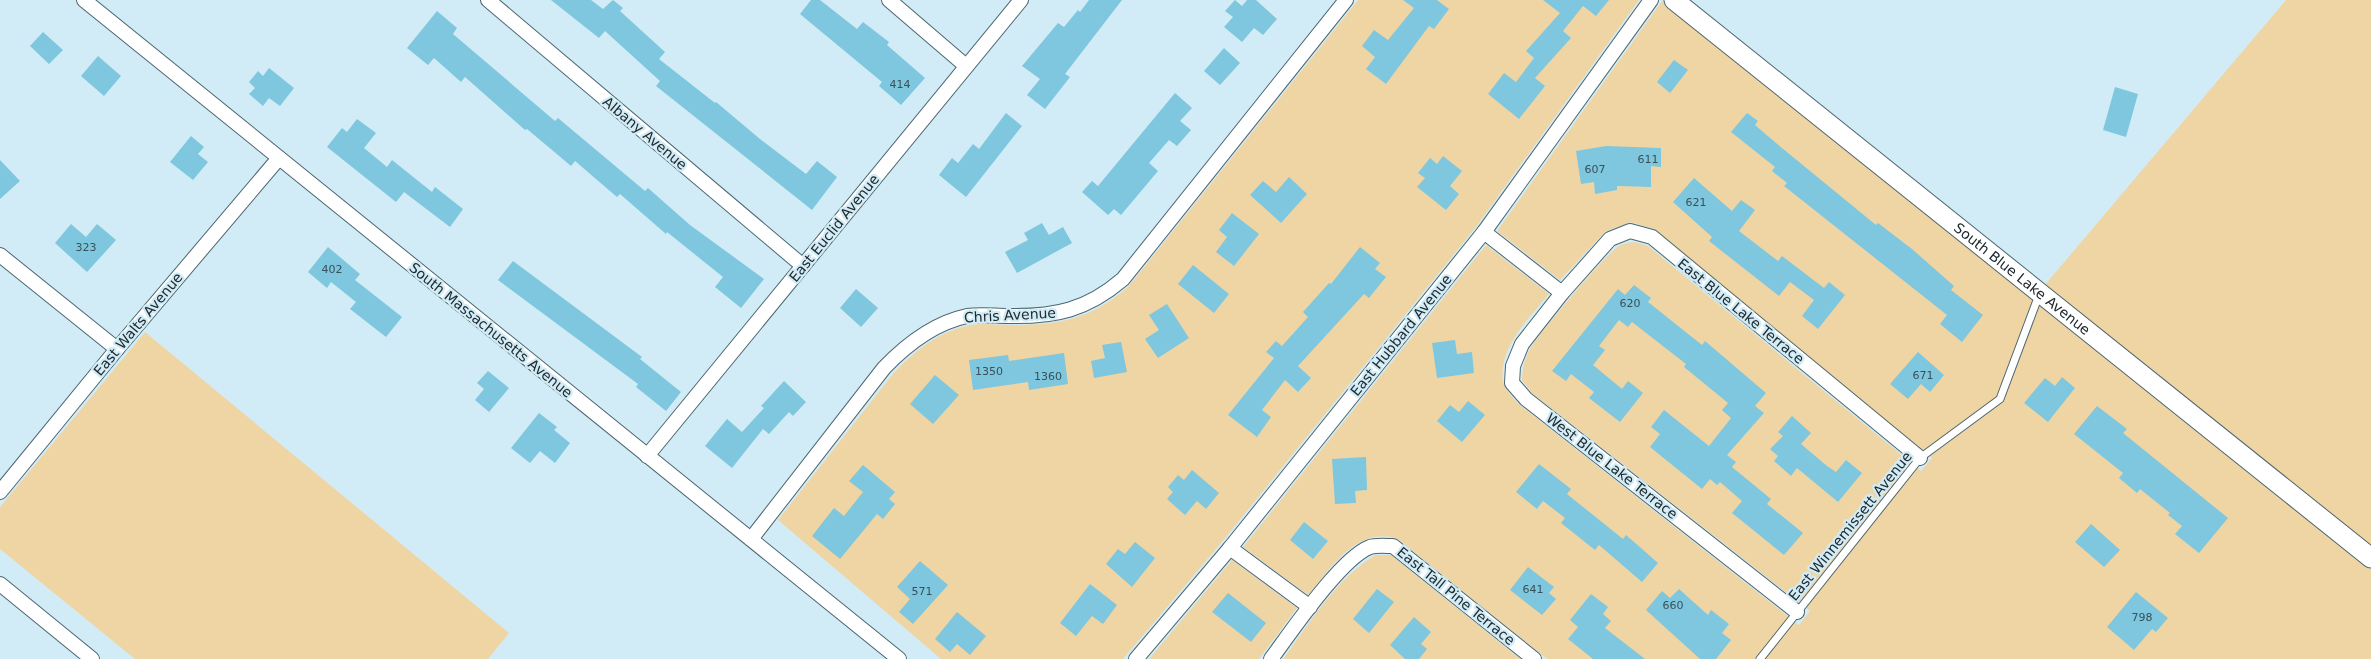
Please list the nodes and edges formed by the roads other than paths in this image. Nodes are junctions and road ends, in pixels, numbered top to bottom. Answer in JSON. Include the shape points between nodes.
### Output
{"nodes":[{"id":1,"x":84,"y":0,"type":"edge"},
{"id":2,"x":488,"y":0,"type":"edge"},
{"id":3,"x":889,"y":0,"type":"edge"},
{"id":4,"x":1020,"y":0,"type":"edge"},
{"id":5,"x":1346,"y":0,"type":"edge"},
{"id":6,"x":1651,"y":0,"type":"edge"},
{"id":7,"x":1674,"y":0,"type":"edge"},
{"id":8,"x":966,"y":66,"type":"junction"},
{"id":9,"x":279,"y":158,"type":"junction"},
{"id":10,"x":1484,"y":232,"type":"junction"},
{"id":11,"x":0,"y":255,"type":"edge"},
{"id":12,"x":803,"y":266,"type":"junction"},
{"id":13,"x":1562,"y":293,"type":"junction"},
{"id":14,"x":2040,"y":293,"type":"junction"},
{"id":15,"x":117,"y":349,"type":"junction"},
{"id":16,"x":647,"y":456,"type":"junction"},
{"id":17,"x":1920,"y":458,"type":"junction"},
{"id":18,"x":0,"y":492,"type":"edge"},
{"id":19,"x":751,"y":539,"type":"junction"},
{"id":20,"x":1230,"y":548,"type":"junction"},
{"id":21,"x":2371,"y":558,"type":"edge"},
{"id":22,"x":0,"y":584,"type":"edge"},
{"id":23,"x":1310,"y":607,"type":"junction"},
{"id":24,"x":1797,"y":612,"type":"junction"},
{"id":25,"x":92,"y":659,"type":"edge"},
{"id":26,"x":899,"y":659,"type":"edge"},
{"id":27,"x":1136,"y":659,"type":"edge"},
{"id":28,"x":1272,"y":659,"type":"edge"},
{"id":29,"x":1534,"y":659,"type":"edge"},
{"id":30,"x":1760,"y":659,"type":"edge"}],
"edges":[{"from":1,"to":9,"type":"street","name":"South Massachusetts Avenue"},
{"from":2,"to":12,"type":"street","name":"Albany Avenue"},
{"from":3,"to":8,"type":"street"},
{"from":4,"to":8,"type":"street","name":"East Euclid Avenue"},
{"from":5,"to":19,"type":"street","name":"Chris Avenue","via":[[1123,279],[1106,293],[1067,312],[968,316],[942,325],[915,340],[884,368]]},
{"from":6,"to":10,"type":"street","name":"East Hubbard Avenue"},
{"from":7,"to":14,"type":"main road","name":"South Blue Lake Avenue"},
{"from":8,"to":12,"type":"street","name":"East Euclid Avenue"},
{"from":9,"to":15,"type":"street","name":"East Walts Avenue"},
{"from":9,"to":16,"type":"street","name":"South Massachusetts Avenue"},
{"from":10,"to":13,"type":"street"},
{"from":10,"to":20,"type":"street","name":"East Hubbard Avenue"},
{"from":11,"to":15,"type":"street"},
{"from":12,"to":16,"type":"street","name":"East Euclid Avenue"},
{"from":13,"to":17,"type":"street","name":"East Blue Lake Terrace","via":[[1610,239],[1630,231],[1652,237]]},
{"from":13,"to":24,"type":"street","name":"West Blue Lake Terrace","via":[[1522,344],[1513,366],[1512,383],[1526,399]]},
{"from":14,"to":17,"type":"lane","name":"East Winnemissett Avenue","via":[[2000,399]]},
{"from":14,"to":21,"type":"main road","name":"South Blue Lake Avenue"},
{"from":15,"to":18,"type":"street","name":"East Walts Avenue"},
{"from":16,"to":19,"type":"street","name":"South Massachusetts Avenue"},
{"from":17,"to":24,"type":"lane","name":"East Winnemissett Avenue"},
{"from":19,"to":26,"type":"street","name":"South Massachusetts Avenue"},
{"from":20,"to":23,"type":"street"},
{"from":20,"to":27,"type":"street","name":"East Hubbard Avenue"},
{"from":22,"to":25,"type":"street"},
{"from":23,"to":28,"type":"street","name":"East Tall Pine Terrace"},
{"from":23,"to":29,"type":"street","name":"East Tall Pine Terrace","via":[[1351,559],[1371,547],[1393,546]]},
{"from":24,"to":30,"type":"lane","name":"East Winnemissett Avenue"}]}
